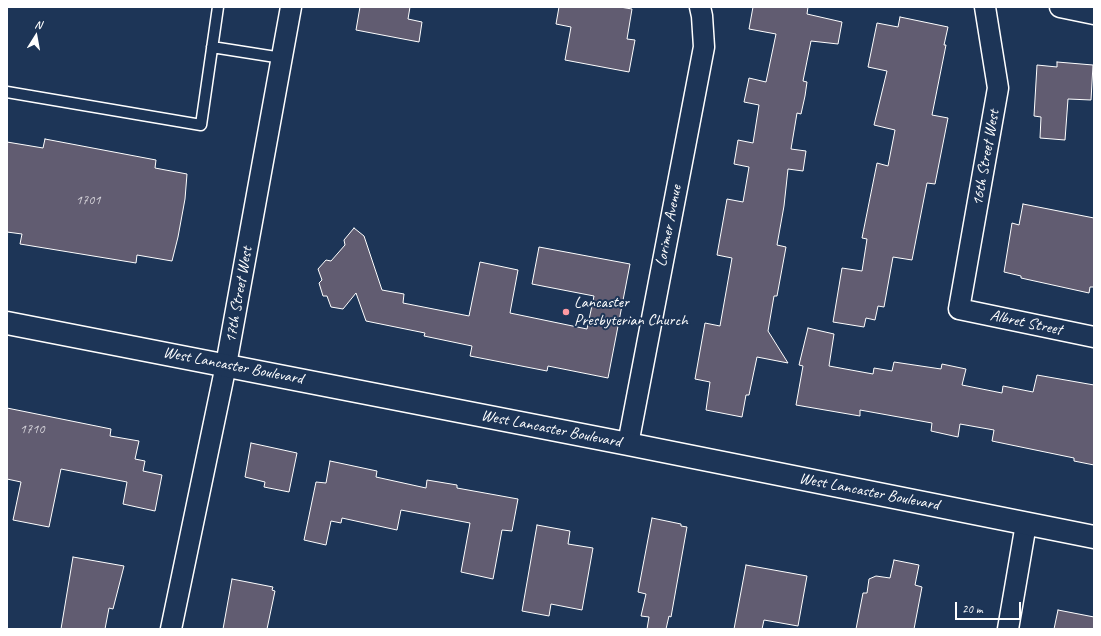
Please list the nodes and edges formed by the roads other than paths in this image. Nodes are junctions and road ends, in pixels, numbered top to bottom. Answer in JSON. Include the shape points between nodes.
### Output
{"nodes":[{"id":1,"x":218,"y":7,"type":"edge"},
{"id":2,"x":292,"y":7,"type":"edge"},
{"id":3,"x":700,"y":7,"type":"edge"},
{"id":4,"x":985,"y":7,"type":"edge"},
{"id":5,"x":1060,"y":7,"type":"edge"},
{"id":6,"x":1094,"y":14,"type":"edge"},
{"id":7,"x":212,"y":47,"type":"junction"},
{"id":8,"x":282,"y":58,"type":"junction"},
{"id":9,"x":7,"y":92,"type":"edge"},
{"id":10,"x":959,"y":309,"type":"joint"},
{"id":11,"x":7,"y":323,"type":"edge"},
{"id":12,"x":1094,"y":337,"type":"edge"},
{"id":13,"x":226,"y":365,"type":"junction"},
{"id":14,"x":628,"y":444,"type":"junction"},
{"id":15,"x":1026,"y":524,"type":"junction"},
{"id":16,"x":1094,"y":537,"type":"edge"},
{"id":17,"x":171,"y":629,"type":"edge"},
{"id":18,"x":1008,"y":629,"type":"edge"}],
"edges":[{"from":1,"to":7,"type":"lane"},
{"from":2,"to":8,"type":"street","name":"17th Street West"},
{"from":3,"to":14,"type":"street","name":"Lorimer Avenue","via":[[704,47]]},
{"from":4,"to":10,"type":"street","name":"16th Street West","via":[[998,88]]},
{"from":5,"to":6,"type":"street"},
{"from":7,"to":8,"type":"lane"},
{"from":7,"to":9,"type":"lane","via":[[200,125]]},
{"from":8,"to":13,"type":"street","name":"17th Street West"},
{"from":10,"to":12,"type":"street","name":"Albret Street"},
{"from":11,"to":13,"type":"street","name":"West Lancaster Boulevard"},
{"from":13,"to":14,"type":"street","name":"West Lancaster Boulevard"},
{"from":13,"to":17,"type":"street","name":"17th Street West"},
{"from":14,"to":15,"type":"street","name":"West Lancaster Boulevard"},
{"from":15,"to":16,"type":"street","name":"West Lancaster Boulevard"},
{"from":15,"to":18,"type":"street"}]}
